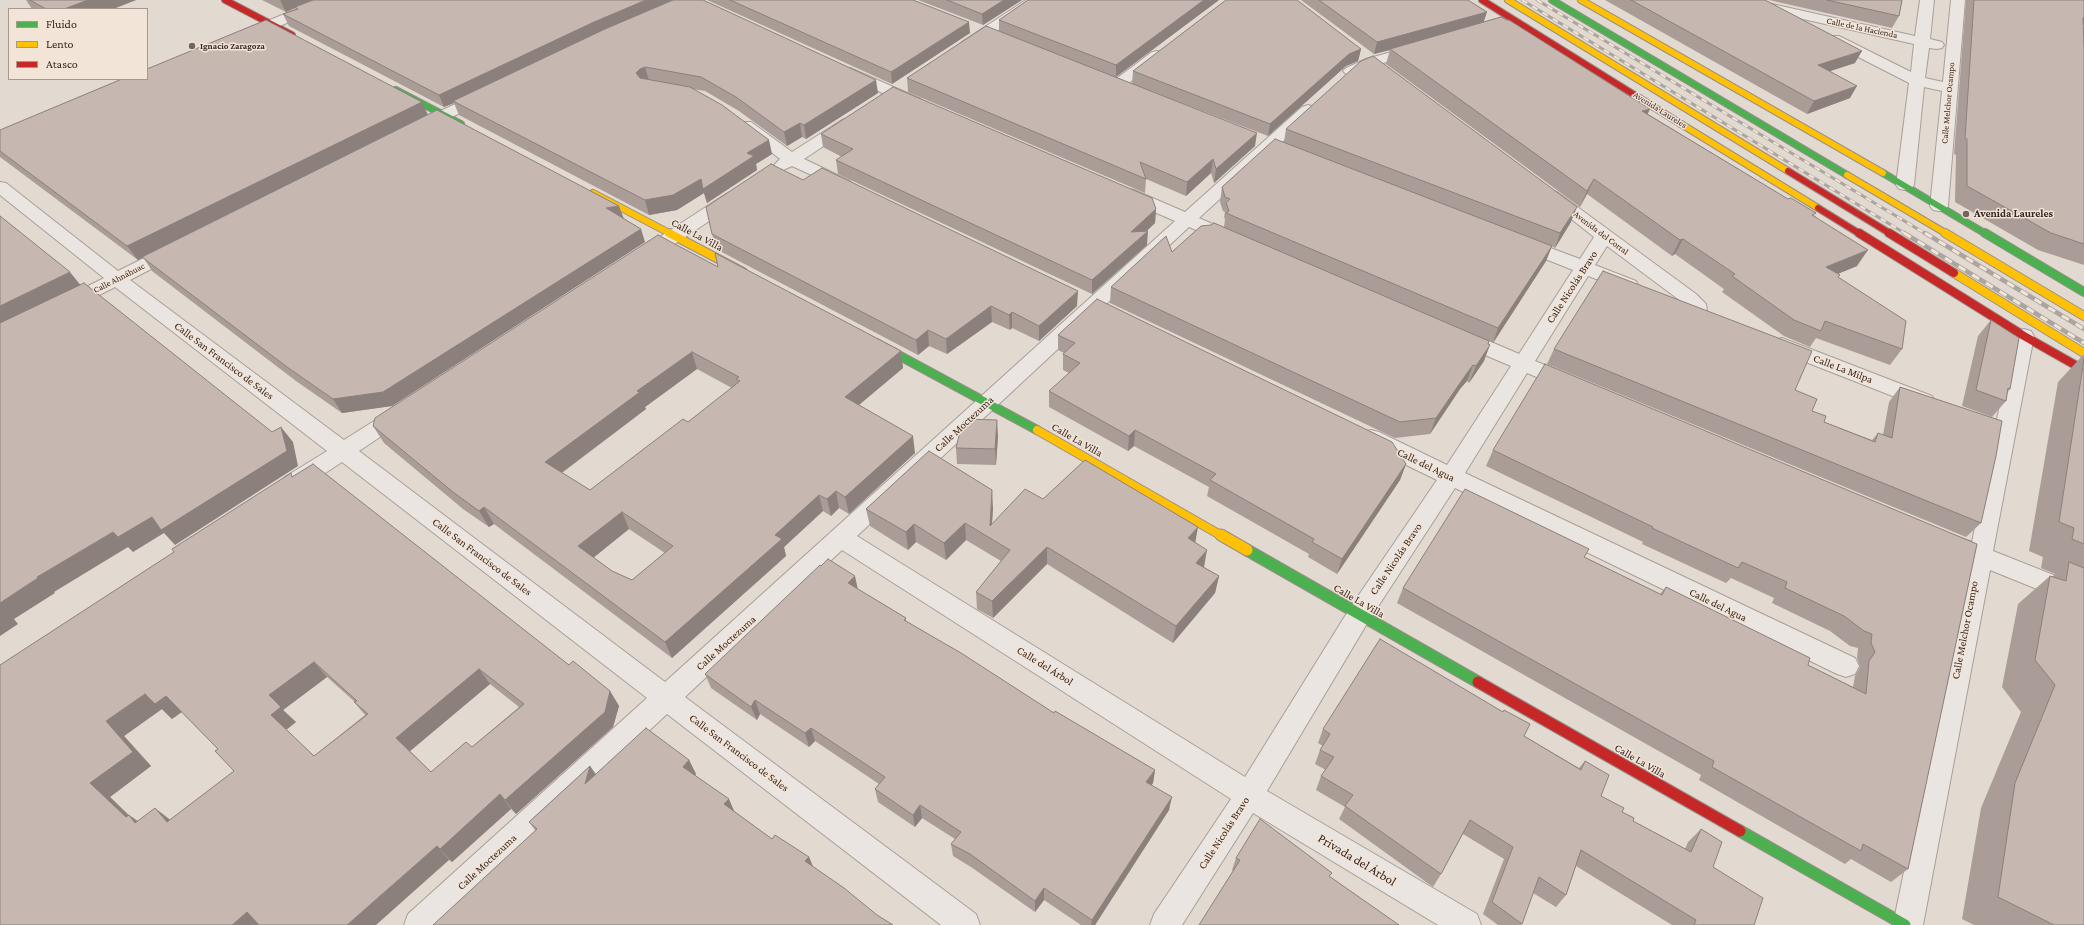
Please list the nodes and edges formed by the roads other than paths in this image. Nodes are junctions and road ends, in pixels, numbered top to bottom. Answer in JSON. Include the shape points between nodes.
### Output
{"nodes":[{"id":1,"x":225,"y":0,"type":"edge"},
{"id":2,"x":332,"y":0,"type":"edge"},
{"id":3,"x":1036,"y":0,"type":"edge"},
{"id":4,"x":1482,"y":0,"type":"edge"},
{"id":5,"x":1552,"y":0,"type":"edge"},
{"id":6,"x":1582,"y":0,"type":"edge"},
{"id":7,"x":1928,"y":0,"type":"edge"},
{"id":8,"x":1958,"y":0,"type":"edge"},
{"id":9,"x":1504,"y":15,"type":"edge"},
{"id":10,"x":272,"y":24,"type":"junction"},
{"id":11,"x":964,"y":25,"type":"edge"},
{"id":12,"x":985,"y":33,"type":"junction"},
{"id":13,"x":235,"y":39,"type":"edge"},
{"id":14,"x":300,"y":39,"type":"edge"},
{"id":15,"x":1922,"y":41,"type":"junction"},
{"id":16,"x":1007,"y":42,"type":"edge"},
{"id":17,"x":1439,"y":42,"type":"edge"},
{"id":18,"x":1167,"y":47,"type":"edge"},
{"id":19,"x":1953,"y":48,"type":"junction"},
{"id":20,"x":952,"y":54,"type":"edge"},
{"id":21,"x":1364,"y":57,"type":"junction"},
{"id":22,"x":836,"y":66,"type":"edge"},
{"id":23,"x":1390,"y":76,"type":"edge"},
{"id":24,"x":913,"y":80,"type":"edge"},
{"id":25,"x":1917,"y":81,"type":"junction"},
{"id":26,"x":389,"y":86,"type":"edge"},
{"id":27,"x":499,"y":88,"type":"edge"},
{"id":28,"x":1948,"y":88,"type":"junction"},
{"id":29,"x":894,"y":93,"type":"junction"},
{"id":30,"x":1139,"y":93,"type":"edge"},
{"id":31,"x":930,"y":109,"type":"edge"},
{"id":32,"x":444,"y":115,"type":"junction"},
{"id":33,"x":732,"y":115,"type":"edge"},
{"id":34,"x":472,"y":130,"type":"edge"},
{"id":35,"x":408,"y":133,"type":"edge"},
{"id":36,"x":791,"y":159,"type":"junction"},
{"id":37,"x":765,"y":176,"type":"edge"},
{"id":38,"x":1905,"y":185,"type":"junction"},
{"id":39,"x":0,"y":187,"type":"edge"},
{"id":40,"x":583,"y":188,"type":"edge"},
{"id":41,"x":1114,"y":188,"type":"edge"},
{"id":42,"x":746,"y":189,"type":"edge"},
{"id":43,"x":1541,"y":189,"type":"edge"},
{"id":44,"x":863,"y":194,"type":"edge"},
{"id":45,"x":1939,"y":206,"type":"junction"},
{"id":46,"x":1187,"y":220,"type":"junction"},
{"id":47,"x":674,"y":236,"type":"junction"},
{"id":48,"x":1504,"y":236,"type":"edge"},
{"id":49,"x":1604,"y":236,"type":"junction"},
{"id":50,"x":188,"y":243,"type":"edge"},
{"id":51,"x":1246,"y":245,"type":"edge"},
{"id":52,"x":628,"y":266,"type":"edge"},
{"id":53,"x":1584,"y":268,"type":"junction"},
{"id":54,"x":751,"y":277,"type":"edge"},
{"id":55,"x":117,"y":279,"type":"junction"},
{"id":56,"x":2084,"y":292,"type":"edge"},
{"id":57,"x":1072,"y":294,"type":"edge"},
{"id":58,"x":1093,"y":305,"type":"junction"},
{"id":59,"x":55,"y":310,"type":"edge"},
{"id":60,"x":1115,"y":315,"type":"edge"},
{"id":61,"x":2084,"y":316,"type":"edge"},
{"id":62,"x":1442,"y":329,"type":"edge"},
{"id":63,"x":2024,"y":336,"type":"junction"},
{"id":64,"x":869,"y":339,"type":"edge"},
{"id":65,"x":1770,"y":340,"type":"edge"},
{"id":66,"x":2084,"y":353,"type":"edge"},
{"id":67,"x":1522,"y":364,"type":"junction"},
{"id":68,"x":2084,"y":370,"type":"edge"},
{"id":69,"x":1588,"y":391,"type":"edge"},
{"id":70,"x":987,"y":402,"type":"junction"},
{"id":71,"x":416,"y":404,"type":"edge"},
{"id":72,"x":1938,"y":406,"type":"edge"},
{"id":73,"x":1351,"y":428,"type":"edge"},
{"id":74,"x":342,"y":451,"type":"junction"},
{"id":75,"x":1451,"y":477,"type":"junction"},
{"id":76,"x":277,"y":494,"type":"edge"},
{"id":77,"x":1929,"y":535,"type":"edge"},
{"id":78,"x":841,"y":538,"type":"junction"},
{"id":79,"x":1980,"y":556,"type":"junction"},
{"id":80,"x":2084,"y":598,"type":"edge"},
{"id":81,"x":1359,"y":615,"type":"junction"},
{"id":82,"x":1846,"y":666,"type":"dead end"},
{"id":83,"x":666,"y":698,"type":"junction"},
{"id":84,"x":1249,"y":795,"type":"junction"},
{"id":85,"x":419,"y":925,"type":"edge"},
{"id":86,"x":965,"y":925,"type":"edge"},
{"id":87,"x":1165,"y":925,"type":"edge"},
{"id":88,"x":1466,"y":925,"type":"edge"},
{"id":89,"x":1906,"y":925,"type":"edge"}],
"edges":[{"from":1,"to":10,"type":"main road"},
{"from":2,"to":10,"type":"street"},
{"from":3,"to":12,"type":"street"},
{"from":4,"to":9,"type":"main road","name":"Avenida Laureles"},
{"from":5,"to":61,"type":"main road"},
{"from":6,"to":38,"type":"main road"},
{"from":7,"to":15,"type":"street"},
{"from":8,"to":19,"type":"street","name":"Calle Melchor Ocampo"},
{"from":9,"to":63,"type":"main road","name":"Avenida Laureles"},
{"from":9,"to":66,"type":"main road","name":"Avenida Laureles"},
{"from":10,"to":13,"type":"street"},
{"from":10,"to":14,"type":"main road"},
{"from":11,"to":12,"type":"street"},
{"from":12,"to":16,"type":"street"},
{"from":12,"to":20,"type":"street"},
{"from":15,"to":19,"type":"street","name":"Calle de la Hacienda"},
{"from":15,"to":25,"type":"street"},
{"from":15,"to":25,"type":"street","name":"Calle de la Hacienda","via":[[1766,6]]},
{"from":17,"to":21,"type":"street","name":"Calle Moctezuma"},
{"from":18,"to":30,"type":"street","via":[[1109,82]]},
{"from":19,"to":28,"type":"street","name":"Calle Melchor Ocampo"},
{"from":21,"to":23,"type":"street"},
{"from":21,"to":46,"type":"street","name":"Calle Moctezuma"},
{"from":22,"to":29,"type":"street"},
{"from":24,"to":29,"type":"street"},
{"from":25,"to":28,"type":"street","name":"Calle de la Hacienda"},
{"from":25,"to":38,"type":"street"},
{"from":26,"to":32,"type":"main road"},
{"from":27,"to":32,"type":"street"},
{"from":28,"to":45,"type":"street","name":"Calle Melchor Ocampo"},
{"from":29,"to":31,"type":"street"},
{"from":29,"to":36,"type":"street"},
{"from":32,"to":34,"type":"main road"},
{"from":32,"to":35,"type":"street"},
{"from":33,"to":36,"type":"street"},
{"from":36,"to":37,"type":"street"},
{"from":36,"to":44,"type":"street"},
{"from":38,"to":45,"type":"main road"},
{"from":39,"to":55,"type":"street","name":"Calle San Francisco de Sales"},
{"from":40,"to":47,"type":"main road","name":"Calle La Villa"},
{"from":41,"to":46,"type":"street"},
{"from":42,"to":47,"type":"street"},
{"from":43,"to":49,"type":"street","name":"Avenida del Corral"},
{"from":45,"to":56,"type":"main road"},
{"from":46,"to":51,"type":"street"},
{"from":46,"to":58,"type":"street","name":"Calle Moctezuma"},
{"from":47,"to":52,"type":"street"},
{"from":47,"to":54,"type":"main road","name":"Calle La Villa"},
{"from":48,"to":53,"type":"street"},
{"from":49,"to":53,"type":"street","name":"Calle Nicolás Bravo"},
{"from":49,"to":53,"type":"street","name":"Avenida del Corral","via":[[1689,298],[1704,314]]},
{"from":50,"to":55,"type":"street","name":"Calle Ahnáhuac"},
{"from":53,"to":67,"type":"street","name":"Calle Nicolás Bravo"},
{"from":55,"to":59,"type":"street","name":"Calle Ahnáhuac"},
{"from":55,"to":74,"type":"street","name":"Calle San Francisco de Sales"},
{"from":57,"to":58,"type":"street"},
{"from":58,"to":60,"type":"street"},
{"from":58,"to":70,"type":"street","name":"Calle Moctezuma"},
{"from":62,"to":67,"type":"street"},
{"from":63,"to":68,"type":"main road","name":"Avenida Laureles"},
{"from":63,"to":79,"type":"street","name":"Calle Melchor Ocampo","via":[[1997,429]]},
{"from":64,"to":70,"type":"main road","name":"Calle La Villa"},
{"from":65,"to":72,"type":"street","name":"Calle La Milpa"},
{"from":67,"to":69,"type":"street"},
{"from":67,"to":75,"type":"street","name":"Calle Nicolás Bravo"},
{"from":70,"to":78,"type":"street","name":"Calle Moctezuma"},
{"from":70,"to":81,"type":"main road","name":"Calle La Villa"},
{"from":71,"to":74,"type":"street"},
{"from":73,"to":75,"type":"street","name":"Calle del Agua"},
{"from":74,"to":76,"type":"street"},
{"from":74,"to":83,"type":"street","name":"Calle San Francisco de Sales"},
{"from":75,"to":81,"type":"street","name":"Calle Nicolás Bravo"},
{"from":75,"to":82,"type":"street","name":"Calle del Agua"},
{"from":77,"to":79,"type":"street"},
{"from":78,"to":83,"type":"street","name":"Calle Moctezuma"},
{"from":78,"to":84,"type":"street","name":"Calle del Árbol"},
{"from":79,"to":80,"type":"street"},
{"from":79,"to":89,"type":"street","name":"Calle Melchor Ocampo"},
{"from":81,"to":84,"type":"street","name":"Calle Nicolás Bravo"},
{"from":81,"to":89,"type":"main road","name":"Calle La Villa"},
{"from":83,"to":85,"type":"street","name":"Calle Moctezuma"},
{"from":83,"to":86,"type":"street","name":"Calle San Francisco de Sales"},
{"from":84,"to":87,"type":"street","name":"Calle Nicolás Bravo"},
{"from":84,"to":88,"type":"street","name":"Privada del Árbol"}]}
